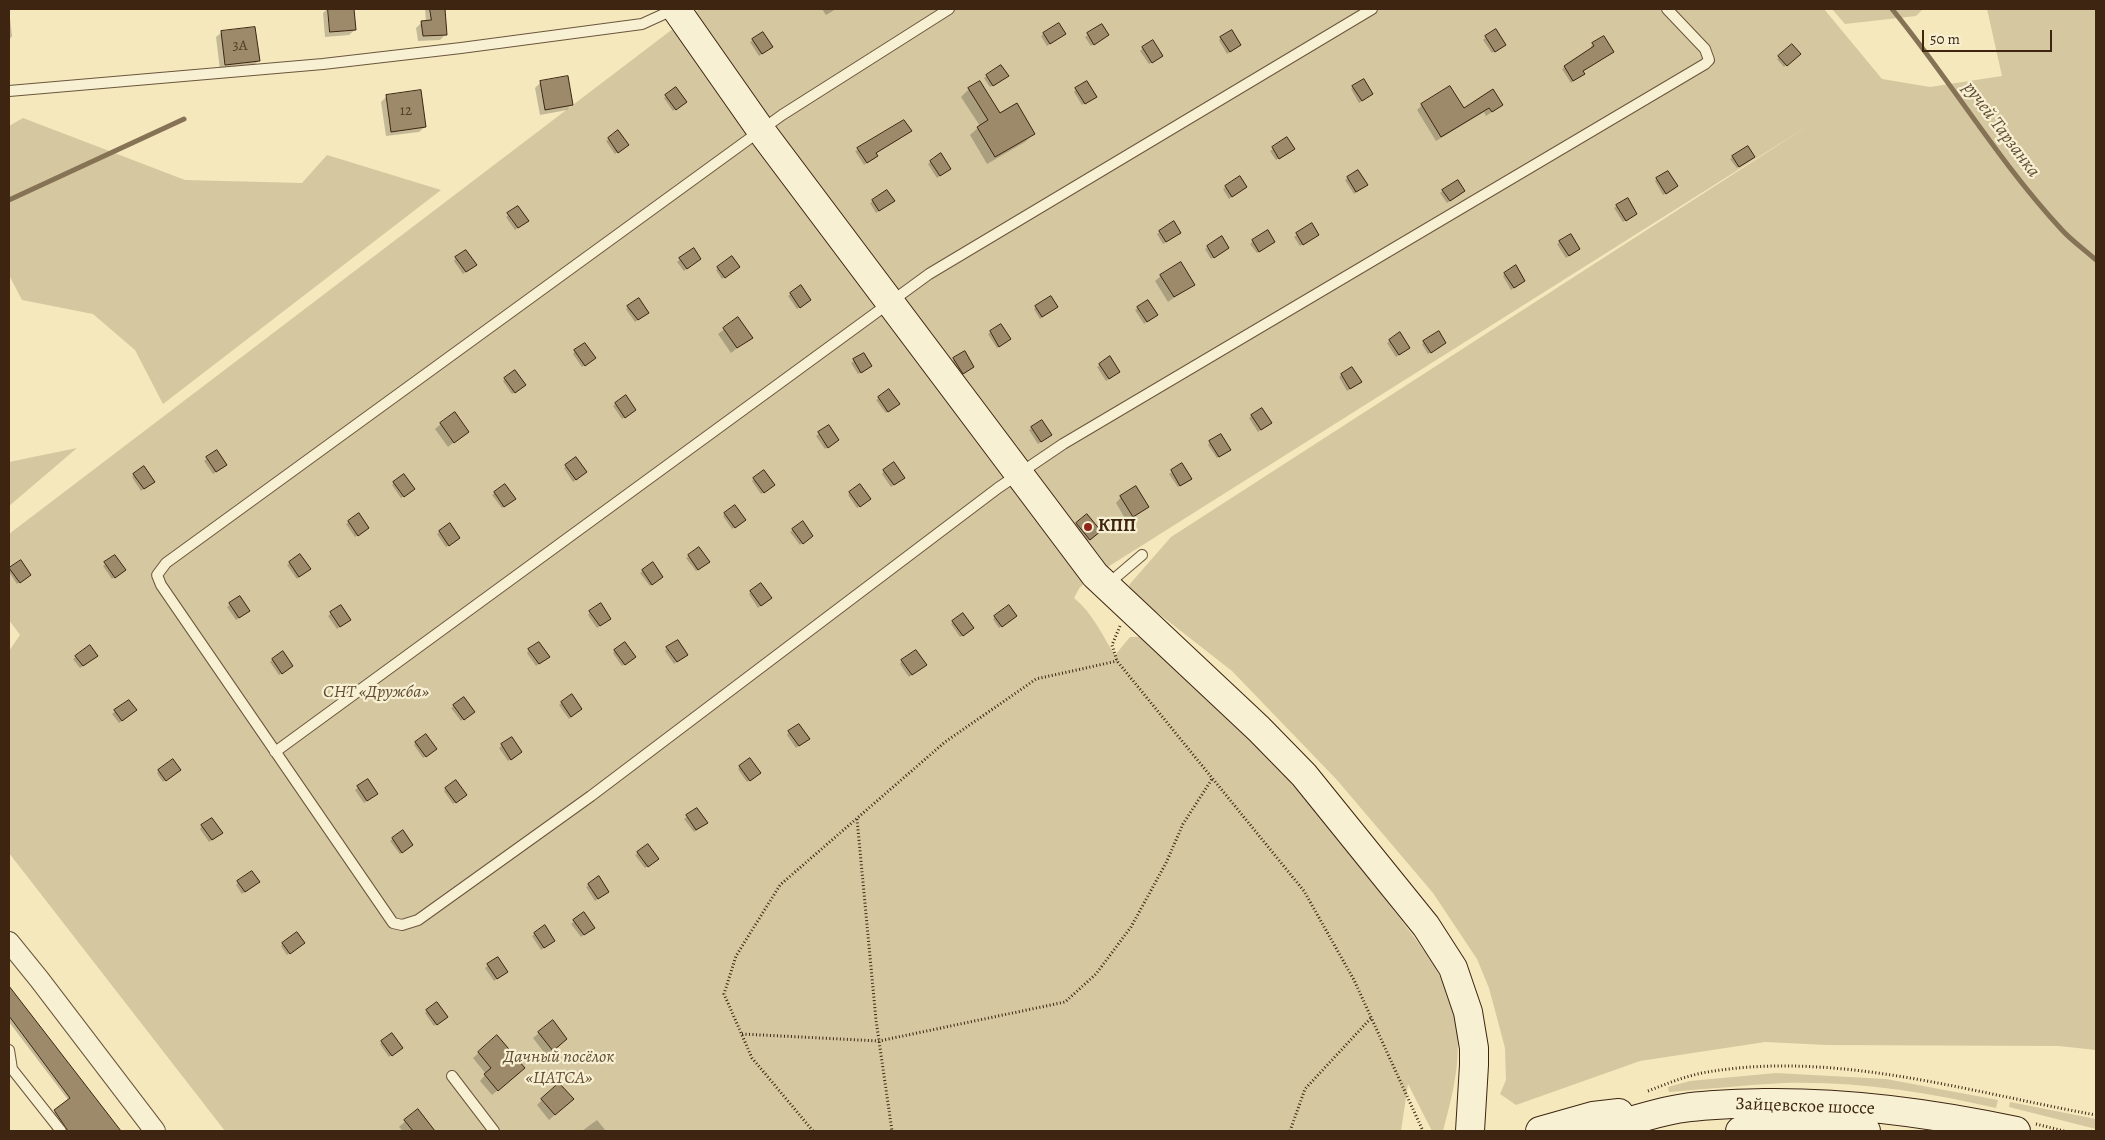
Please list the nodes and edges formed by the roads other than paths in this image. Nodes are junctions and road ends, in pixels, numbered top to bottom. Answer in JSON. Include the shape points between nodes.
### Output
{"nodes":[{"id":1,"x":676,"y":9,"type":"edge"},
{"id":2,"x":949,"y":9,"type":"edge"},
{"id":3,"x":1372,"y":9,"type":"edge"},
{"id":4,"x":1667,"y":9,"type":"edge"},
{"id":5,"x":9,"y":91,"type":"edge"},
{"id":6,"x":761,"y":130,"type":"junction"},
{"id":7,"x":892,"y":303,"type":"junction"},
{"id":8,"x":1020,"y":474,"type":"junction"},
{"id":9,"x":1142,"y":555,"type":"dead end"},
{"id":10,"x":1105,"y":586,"type":"junction"},
{"id":11,"x":275,"y":752,"type":"junction"},
{"id":12,"x":9,"y":942,"type":"edge"},
{"id":13,"x":9,"y":1050,"type":"edge"},
{"id":14,"x":452,"y":1076,"type":"dead end"},
{"id":15,"x":1683,"y":1108,"type":"junction"},
{"id":16,"x":61,"y":1131,"type":"edge"},
{"id":17,"x":155,"y":1131,"type":"edge"},
{"id":18,"x":494,"y":1131,"type":"edge"},
{"id":19,"x":1470,"y":1131,"type":"edge"},
{"id":20,"x":1540,"y":1131,"type":"edge"},
{"id":21,"x":1596,"y":1131,"type":"edge"},
{"id":22,"x":1740,"y":1131,"type":"edge"},
{"id":23,"x":1866,"y":1131,"type":"edge"},
{"id":24,"x":2016,"y":1131,"type":"edge"}],
"edges":[{"from":1,"to":5,"type":"lane","via":[[642,24],[460,48],[323,64]]},
{"from":1,"to":6,"type":"street"},
{"from":2,"to":6,"type":"lane"},
{"from":3,"to":7,"type":"lane","via":[[929,274]]},
{"from":4,"to":8,"type":"lane","via":[[1705,49],[1706,64],[1063,444]]},
{"from":6,"to":7,"type":"street"},
{"from":6,"to":11,"type":"lane","via":[[159,570],[157,576],[161,585]]},
{"from":7,"to":8,"type":"street"},
{"from":7,"to":11,"type":"lane"},
{"from":8,"to":10,"type":"street"},
{"from":8,"to":11,"type":"lane","via":[[591,796],[411,924],[393,923]]},
{"from":9,"to":10,"type":"lane"},
{"from":10,"to":19,"type":"street","via":[[1208,680],[1304,775],[1408,901],[1443,952],[1461,989],[1472,1031],[1474,1065]]},
{"from":12,"to":17,"type":"street"},
{"from":13,"to":16,"type":"lane","via":[[12,1069]]},
{"from":14,"to":18,"type":"lane"},
{"from":15,"to":20,"type":"street","via":[[1593,1116]]},
{"from":15,"to":21,"type":"street","name":"Зайцевское шоссе"},
{"from":15,"to":24,"type":"street","name":"Зайцевское шоссе","via":[[1796,1103],[1860,1106],[1934,1114]]},
{"from":22,"to":23,"type":"street","name":"Зайцевское шоссе","via":[[1823,1128]]}]}
